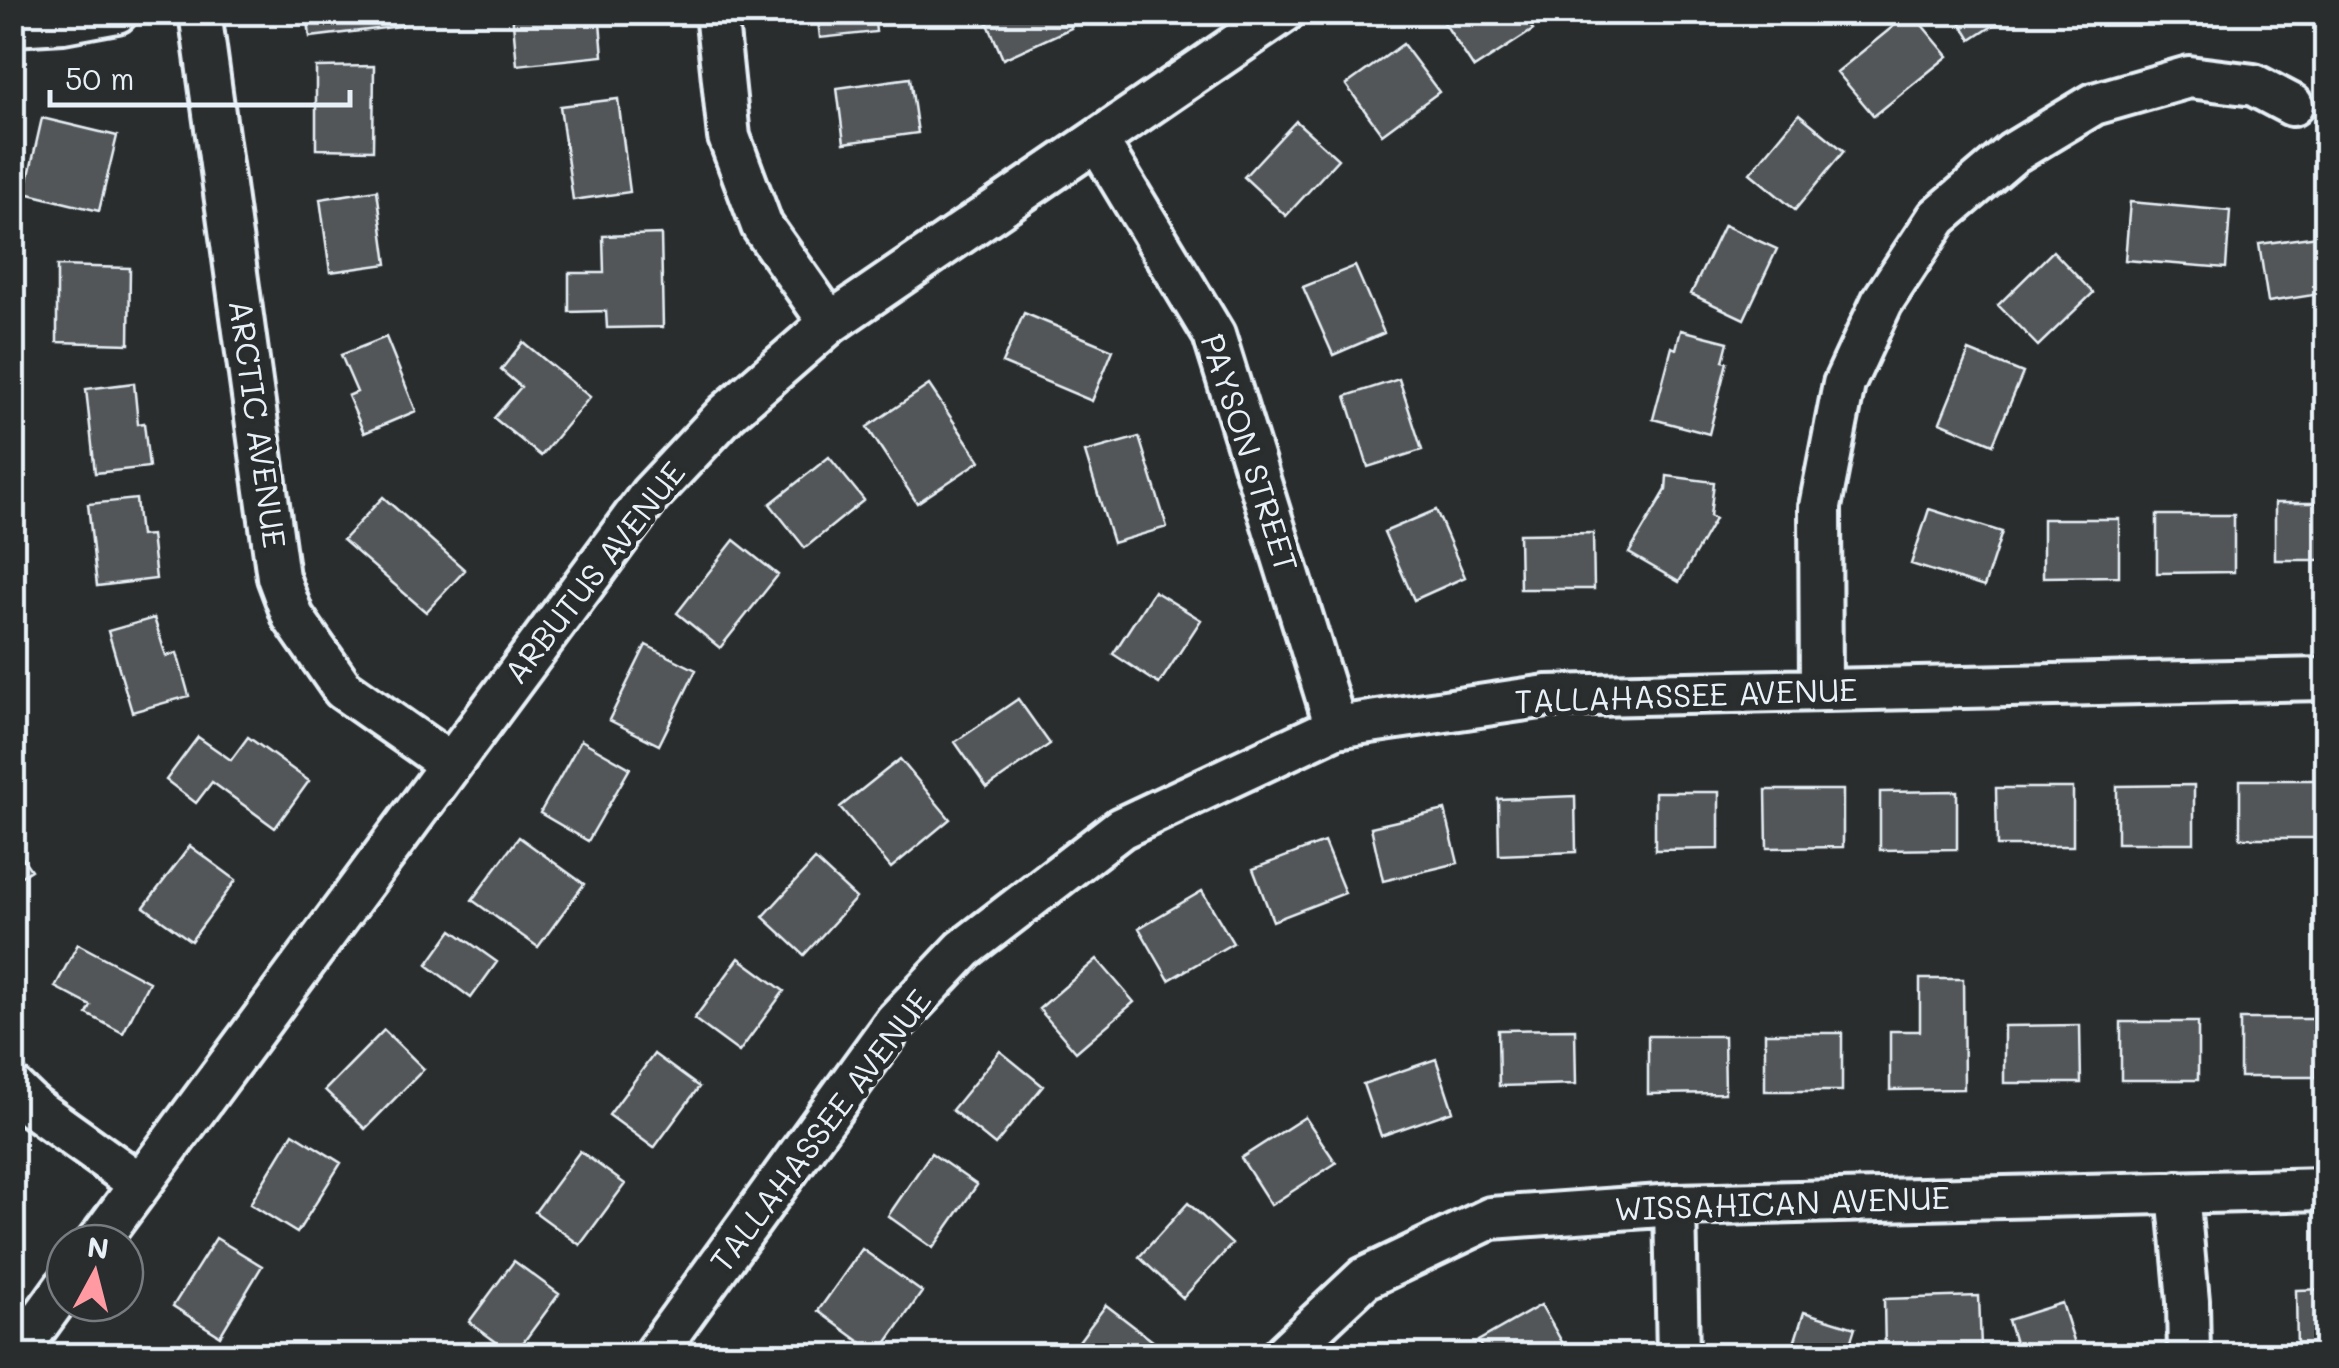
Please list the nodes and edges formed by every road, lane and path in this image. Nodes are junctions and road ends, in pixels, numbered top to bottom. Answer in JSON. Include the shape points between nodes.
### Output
{"nodes":[{"id":1,"x":117,"y":12,"type":"edge"},
{"id":2,"x":200,"y":12,"type":"edge"},
{"id":3,"x":716,"y":12,"type":"edge"},
{"id":4,"x":1284,"y":12,"type":"edge"},
{"id":5,"x":12,"y":25,"type":"edge"},
{"id":6,"x":2292,"y":105,"type":"dead end"},
{"id":7,"x":1098,"y":142,"type":"junction"},
{"id":8,"x":830,"y":323,"type":"junction"},
{"id":9,"x":2326,"y":678,"type":"edge"},
{"id":10,"x":1821,"y":689,"type":"junction"},
{"id":11,"x":1336,"y":727,"type":"junction"},
{"id":12,"x":450,"y":764,"type":"junction"},
{"id":13,"x":12,"y":1087,"type":"edge"},
{"id":14,"x":140,"y":1184,"type":"junction"},
{"id":15,"x":2326,"y":1189,"type":"edge"},
{"id":16,"x":2178,"y":1192,"type":"junction"},
{"id":17,"x":1676,"y":1205,"type":"junction"},
{"id":18,"x":112,"y":1223,"type":"edge"},
{"id":19,"x":45,"y":1314,"type":"edge"},
{"id":20,"x":15,"y":1356,"type":"edge"},
{"id":21,"x":653,"y":1356,"type":"edge"},
{"id":22,"x":1282,"y":1356,"type":"edge"},
{"id":23,"x":1678,"y":1356,"type":"edge"},
{"id":24,"x":2190,"y":1356,"type":"edge"}],
"edges":[{"from":1,"to":5,"type":"street"},
{"from":2,"to":12,"type":"street","name":"ARCTIC AVENUE","via":[[278,577],[293,616],[343,689]]},
{"from":3,"to":8,"type":"street","via":[[729,138],[762,226]]},
{"from":4,"to":7,"type":"street","name":"ARBUTUS AVENUE"},
{"from":6,"to":10,"type":"street","via":[[2254,85],[2188,76],[2094,104],[2013,153],[1938,217],[1882,302],[1844,384],[1820,507]]},
{"from":7,"to":8,"type":"street","name":"ARBUTUS AVENUE"},
{"from":7,"to":11,"type":"street","name":"PAYSON STREET","via":[[1214,334]]},
{"from":8,"to":12,"type":"street","name":"ARBUTUS AVENUE","via":[[727,412],[650,494]]},
{"from":9,"to":10,"type":"street","name":"TALLAHASSEE AVENUE"},
{"from":10,"to":11,"type":"street","name":"TALLAHASSEE AVENUE","via":[[1547,696]]},
{"from":11,"to":21,"type":"street","name":"TALLAHASSEE AVENUE","via":[[1121,828],[964,949],[895,1022]]},
{"from":12,"to":14,"type":"street","name":"ARBUTUS AVENUE"},
{"from":13,"to":14,"type":"street"},
{"from":14,"to":18,"type":"street","name":"ARBUTUS AVENUE"},
{"from":15,"to":16,"type":"street","name":"WISSAHICAN AVENUE"},
{"from":16,"to":17,"type":"street","name":"WISSAHICAN AVENUE"},
{"from":16,"to":24,"type":"street"},
{"from":17,"to":22,"type":"street","name":"WISSAHICAN AVENUE","via":[[1491,1218],[1365,1278]]},
{"from":17,"to":23,"type":"street"},
{"from":19,"to":20,"type":"street"}]}
